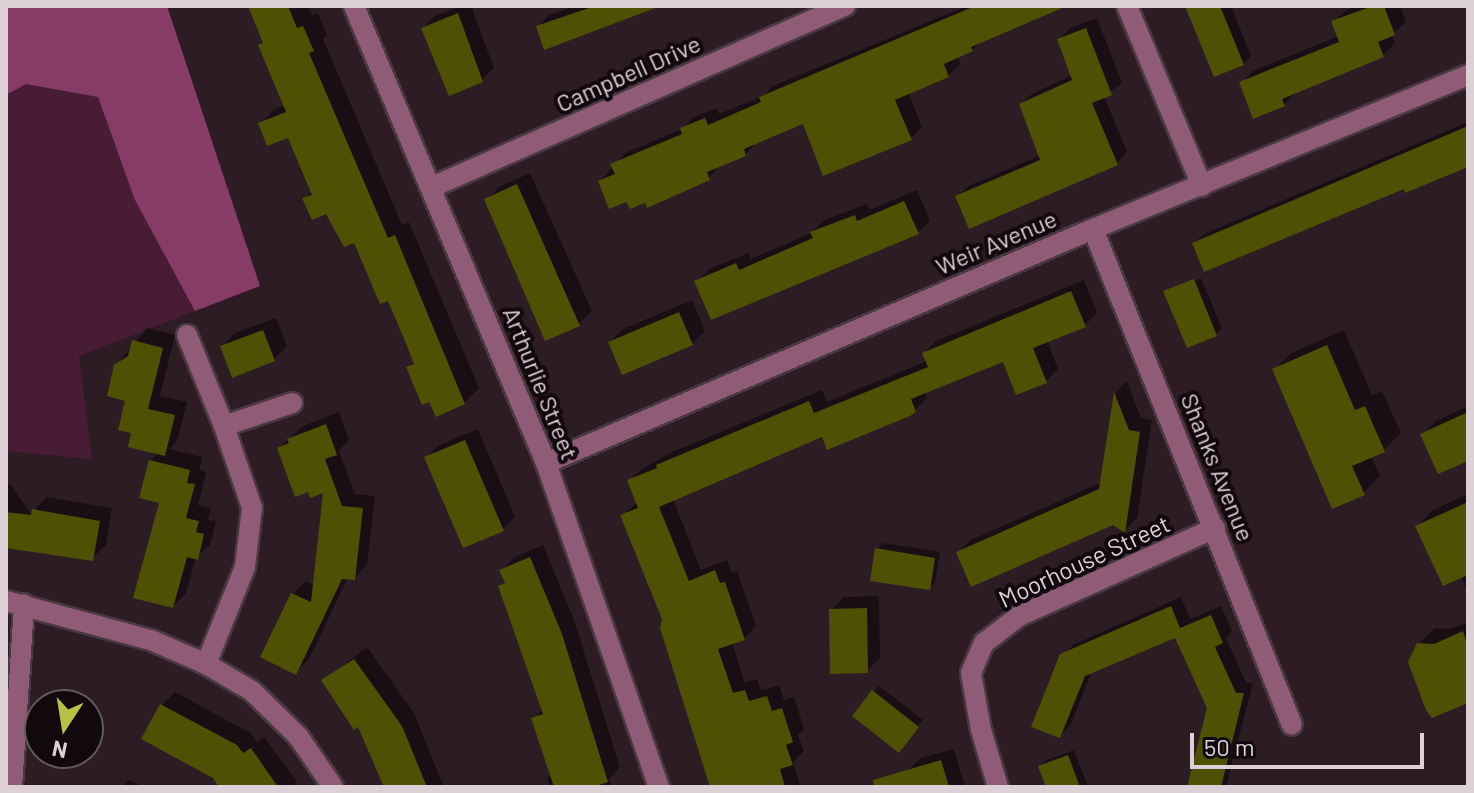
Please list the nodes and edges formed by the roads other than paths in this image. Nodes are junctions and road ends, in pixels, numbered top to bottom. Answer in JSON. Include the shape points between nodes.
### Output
{"nodes":[{"id":1,"x":354,"y":6,"type":"edge"},
{"id":2,"x":845,"y":6,"type":"edge"},
{"id":3,"x":1127,"y":6,"type":"edge"},
{"id":4,"x":1468,"y":75,"type":"edge"},
{"id":5,"x":1202,"y":186,"type":"junction"},
{"id":6,"x":432,"y":187,"type":"junction"},
{"id":7,"x":1093,"y":229,"type":"junction"},
{"id":8,"x":187,"y":335,"type":"dead end"},
{"id":9,"x":292,"y":403,"type":"dead end"},
{"id":10,"x":224,"y":426,"type":"junction"},
{"id":11,"x":546,"y":463,"type":"junction"},
{"id":12,"x":1215,"y":528,"type":"junction"},
{"id":13,"x":15,"y":602,"type":"edge"},
{"id":14,"x":206,"y":664,"type":"junction"},
{"id":15,"x":1292,"y":725,"type":"dead end"},
{"id":16,"x":12,"y":787,"type":"edge"},
{"id":17,"x":333,"y":787,"type":"edge"},
{"id":18,"x":659,"y":787,"type":"edge"},
{"id":19,"x":998,"y":787,"type":"edge"}],
"edges":[{"from":1,"to":6,"type":"street","name":"Arthurlie Street"},
{"from":2,"to":6,"type":"street","name":"Campbell Drive"},
{"from":3,"to":5,"type":"street"},
{"from":4,"to":5,"type":"street","name":"Weir Avenue"},
{"from":5,"to":7,"type":"street","name":"Weir Avenue"},
{"from":6,"to":11,"type":"street","name":"Arthurlie Street"},
{"from":7,"to":11,"type":"street","name":"Weir Avenue"},
{"from":7,"to":12,"type":"street","name":"Shanks Avenue"},
{"from":8,"to":10,"type":"street"},
{"from":9,"to":10,"type":"street"},
{"from":10,"to":14,"type":"street","via":[[252,508],[251,540]]},
{"from":11,"to":18,"type":"street","name":"Arthurlie Street"},
{"from":12,"to":15,"type":"street","name":"Shanks Avenue"},
{"from":12,"to":19,"type":"street","name":"Moorhouse Street","via":[[1019,616],[984,643],[971,673]]},
{"from":13,"to":14,"type":"street","via":[[151,640]]},
{"from":13,"to":16,"type":"street"},
{"from":14,"to":17,"type":"street","via":[[252,691],[298,736]]}]}
